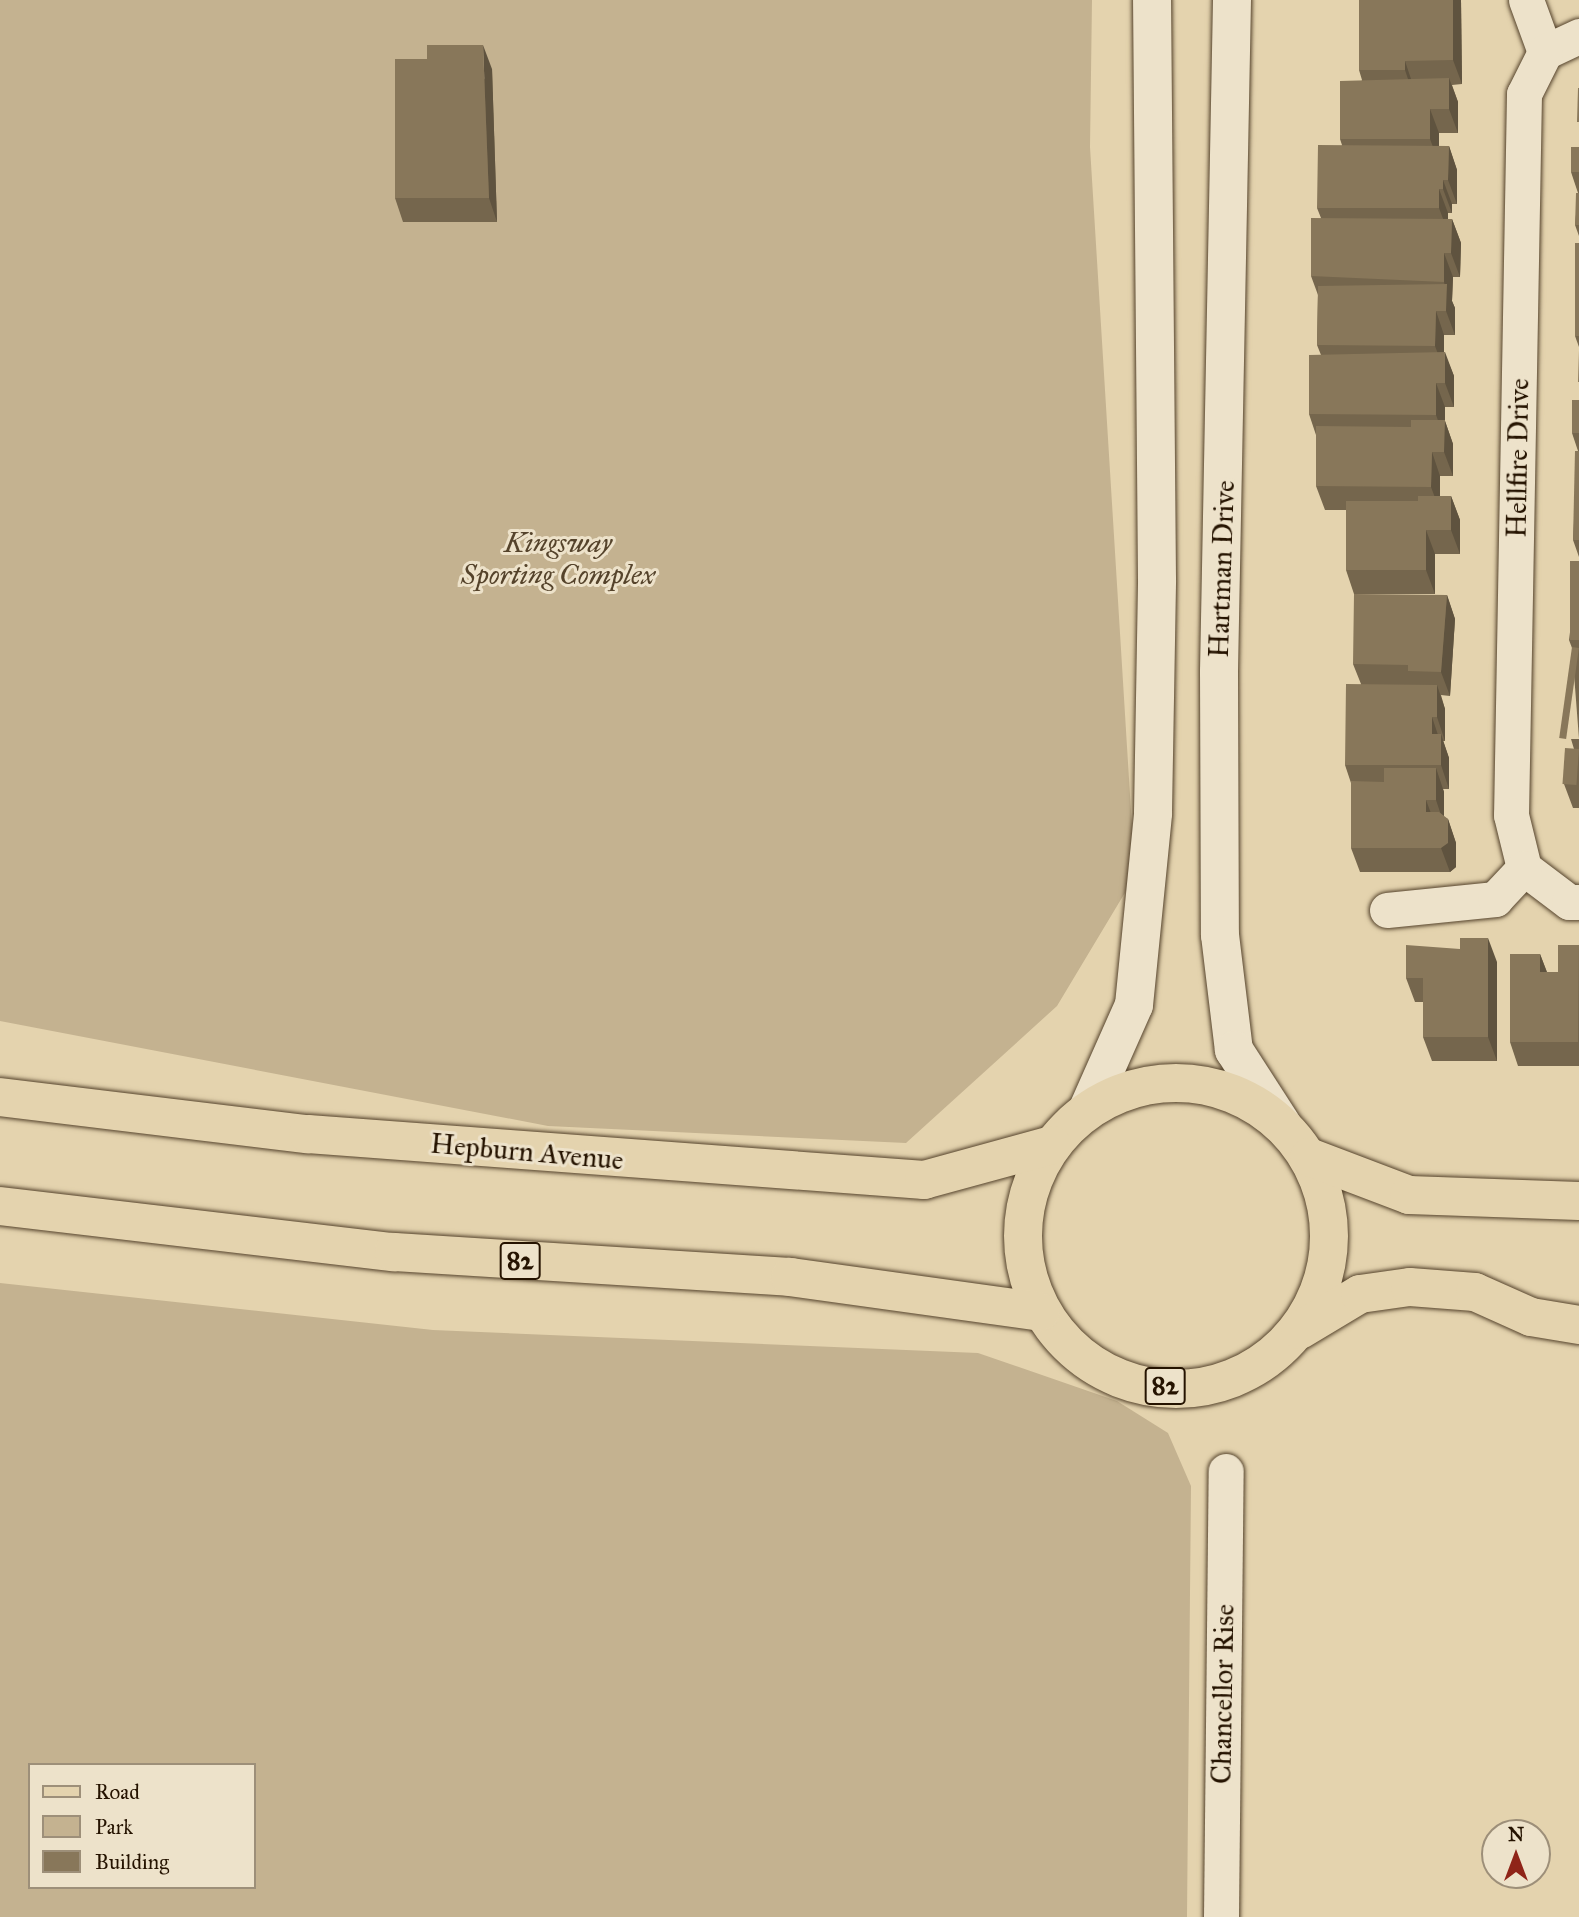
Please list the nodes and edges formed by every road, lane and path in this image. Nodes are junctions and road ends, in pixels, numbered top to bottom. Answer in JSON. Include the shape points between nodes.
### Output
{"nodes":[{"id":1,"x":1152,"y":0,"type":"edge"},
{"id":2,"x":1232,"y":0,"type":"edge"},
{"id":3,"x":1526,"y":0,"type":"edge"},
{"id":4,"x":1579,"y":36,"type":"edge"},
{"id":5,"x":1545,"y":52,"type":"junction"},
{"id":6,"x":1524,"y":867,"type":"junction"},
{"id":7,"x":1579,"y":902,"type":"edge"},
{"id":8,"x":1387,"y":910,"type":"dead end"},
{"id":9,"x":0,"y":1097,"type":"edge"},
{"id":10,"x":1087,"y":1111,"type":"junction"},
{"id":11,"x":1281,"y":1123,"type":"junction"},
{"id":12,"x":1052,"y":1144,"type":"junction"},
{"id":13,"x":1309,"y":1157,"type":"junction"},
{"id":14,"x":1579,"y":1200,"type":"edge"},
{"id":15,"x":0,"y":1206,"type":"edge"},
{"id":16,"x":1041,"y":1312,"type":"junction"},
{"id":17,"x":1579,"y":1325,"type":"edge"},
{"id":18,"x":1298,"y":1332,"type":"junction"},
{"id":19,"x":1226,"y":1471,"type":"dead end"},
{"id":20,"x":1221,"y":1917,"type":"edge"}],
"edges":[{"from":1,"to":10,"type":"main road","via":[[1157,580],[1153,813],[1135,1005]]},
{"from":2,"to":11,"type":"main road","name":"Hartman Drive","via":[[1219,672],[1220,935],[1234,1051]]},
{"from":3,"to":5,"type":"street"},
{"from":4,"to":5,"type":"street"},
{"from":5,"to":6,"type":"street","name":"Hellfire Drive","via":[[1524,94],[1511,815]]},
{"from":6,"to":7,"type":"street","via":[[1569,902]]},
{"from":6,"to":8,"type":"street","via":[[1495,899]]},
{"from":9,"to":12,"type":"main road","name":"Hepburn Avenue","number":"82","via":[[308,1134],[924,1180]]},
{"from":10,"to":11,"type":"main road","number":"82","via":[[1142,1086],[1204,1084],[1244,1098]]},
{"from":10,"to":12,"type":"main road","number":"82"},
{"from":11,"to":13,"type":"main road","number":"82"},
{"from":12,"to":16,"type":"main road","number":"82","via":[[1032,1179],[1022,1227],[1026,1272]]},
{"from":13,"to":14,"type":"main road","number":"82","via":[[1409,1195]]},
{"from":13,"to":18,"type":"main road","number":"82","via":[[1325,1194],[1332,1243],[1324,1284]]},
{"from":15,"to":16,"type":"main road","number":"82","via":[[394,1252],[790,1277]]},
{"from":16,"to":18,"type":"main road","number":"82","via":[[1078,1356],[1135,1385],[1203,1388],[1259,1367]]},
{"from":17,"to":18,"type":"main road","number":"82","via":[[1531,1317],[1475,1292],[1410,1287],[1360,1294]]},
{"from":19,"to":20,"type":"street","name":"Chancellor Rise"}]}
